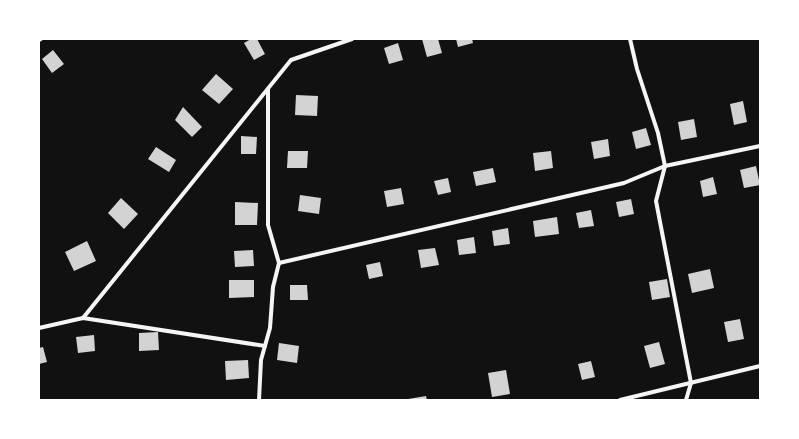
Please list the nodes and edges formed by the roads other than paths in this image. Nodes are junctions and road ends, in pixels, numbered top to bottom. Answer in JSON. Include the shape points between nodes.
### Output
{"nodes":[{"id":1,"x":352,"y":39,"type":"edge"},
{"id":2,"x":630,"y":39,"type":"edge"},
{"id":3,"x":268,"y":90,"type":"junction"},
{"id":4,"x":760,"y":146,"type":"edge"},
{"id":5,"x":666,"y":166,"type":"junction"},
{"id":6,"x":279,"y":263,"type":"junction"},
{"id":7,"x":83,"y":318,"type":"junction"},
{"id":8,"x":39,"y":328,"type":"edge"},
{"id":9,"x":264,"y":346,"type":"junction"},
{"id":10,"x":760,"y":366,"type":"edge"},
{"id":11,"x":691,"y":383,"type":"junction"},
{"id":12,"x":259,"y":400,"type":"edge"},
{"id":13,"x":620,"y":400,"type":"edge"},
{"id":14,"x":686,"y":400,"type":"edge"}],
"edges":[{"from":1,"to":3,"type":"street","via":[[291,60]]},
{"from":2,"to":5,"type":"street"},
{"from":3,"to":6,"type":"street","via":[[268,225]]},
{"from":3,"to":7,"type":"street"},
{"from":4,"to":5,"type":"street"},
{"from":5,"to":6,"type":"street","via":[[624,183]]},
{"from":5,"to":11,"type":"street","via":[[656,201]]},
{"from":6,"to":9,"type":"street","via":[[273,287],[270,328]]},
{"from":7,"to":8,"type":"street"},
{"from":7,"to":9,"type":"street"},
{"from":9,"to":12,"type":"street"},
{"from":10,"to":11,"type":"street"},
{"from":11,"to":13,"type":"street"},
{"from":11,"to":14,"type":"street"}]}
